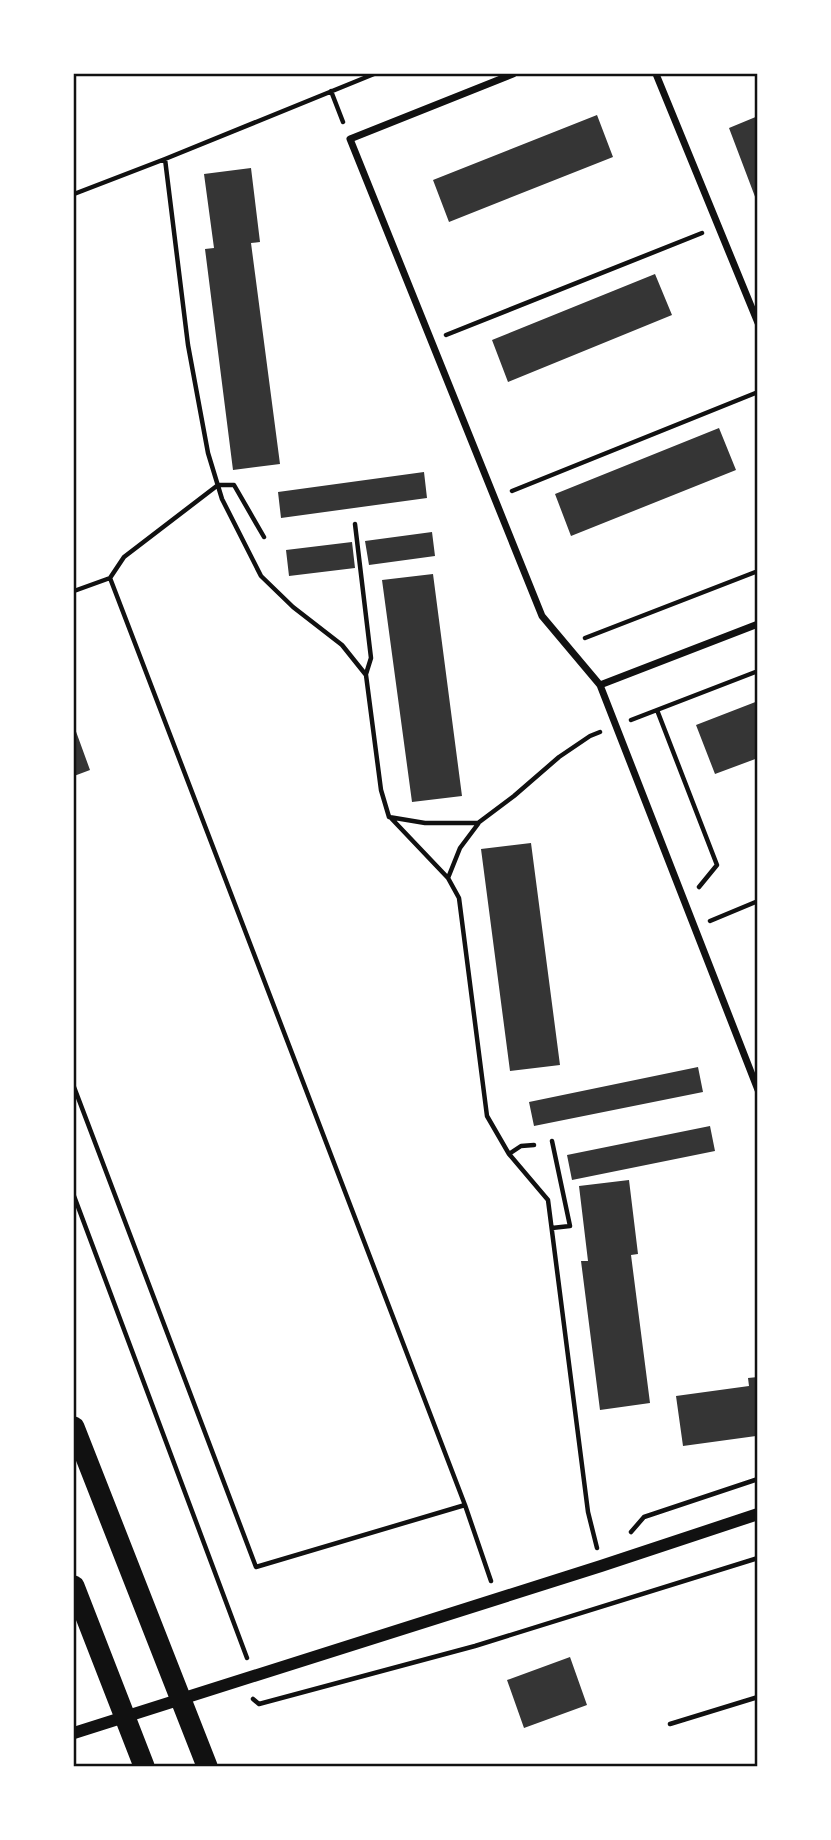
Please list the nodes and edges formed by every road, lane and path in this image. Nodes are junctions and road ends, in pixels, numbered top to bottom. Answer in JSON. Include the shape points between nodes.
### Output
{"nodes":[{"id":1,"x":374,"y":74,"type":"edge"},
{"id":2,"x":513,"y":74,"type":"edge"},
{"id":3,"x":656,"y":74,"type":"edge"},
{"id":4,"x":331,"y":91,"type":"junction"},
{"id":5,"x":350,"y":139,"type":"junction"},
{"id":6,"x":165,"y":159,"type":"junction"},
{"id":7,"x":74,"y":194,"type":"edge"},
{"id":8,"x":719,"y":226,"type":"junction"},
{"id":9,"x":758,"y":323,"type":"edge"},
{"id":10,"x":431,"y":341,"type":"junction"},
{"id":11,"x":758,"y":392,"type":"edge"},
{"id":12,"x":218,"y":485,"type":"junction"},
{"id":13,"x":494,"y":498,"type":"junction"},
{"id":14,"x":355,"y":524,"type":"dead end"},
{"id":15,"x":264,"y":537,"type":"dead end"},
{"id":16,"x":758,"y":571,"type":"edge"},
{"id":17,"x":110,"y":578,"type":"junction"},
{"id":18,"x":74,"y":592,"type":"edge"},
{"id":19,"x":758,"y":624,"type":"edge"},
{"id":20,"x":566,"y":645,"type":"junction"},
{"id":21,"x":758,"y":671,"type":"edge"},
{"id":22,"x":366,"y":675,"type":"junction"},
{"id":23,"x":600,"y":685,"type":"junction"},
{"id":24,"x":657,"y":710,"type":"junction"},
{"id":25,"x":617,"y":726,"type":"junction"},
{"id":26,"x":389,"y":817,"type":"junction"},
{"id":27,"x":478,"y":823,"type":"junction"},
{"id":28,"x":448,"y":878,"type":"junction"},
{"id":29,"x":758,"y":901,"type":"edge"},
{"id":30,"x":685,"y":904,"type":"junction"},
{"id":31,"x":694,"y":928,"type":"junction"},
{"id":32,"x":74,"y":1087,"type":"edge"},
{"id":33,"x":758,"y":1090,"type":"edge"},
{"id":34,"x":552,"y":1141,"type":"dead end"},
{"id":35,"x":534,"y":1145,"type":"dead end"},
{"id":36,"x":509,"y":1154,"type":"junction"},
{"id":37,"x":74,"y":1196,"type":"edge"},
{"id":38,"x":552,"y":1228,"type":"junction"},
{"id":39,"x":74,"y":1427,"type":"edge"},
{"id":40,"x":758,"y":1479,"type":"edge"},
{"id":41,"x":465,"y":1505,"type":"junction"},
{"id":42,"x":758,"y":1514,"type":"edge"},
{"id":43,"x":758,"y":1558,"type":"edge"},
{"id":44,"x":601,"y":1566,"type":"junction"},
{"id":45,"x":74,"y":1586,"type":"edge"},
{"id":46,"x":497,"y":1598,"type":"junction"},
{"id":47,"x":254,"y":1675,"type":"junction"},
{"id":48,"x":235,"y":1681,"type":"junction"},
{"id":49,"x":758,"y":1697,"type":"edge"},
{"id":50,"x":670,"y":1724,"type":"dead end"},
{"id":51,"x":74,"y":1733,"type":"edge"},
{"id":52,"x":142,"y":1761,"type":"edge"},
{"id":53,"x":207,"y":1766,"type":"edge"}],
"edges":[{"from":1,"to":4,"type":"path"},
{"from":2,"to":5,"type":"street"},
{"from":3,"to":8,"type":"street"},
{"from":4,"to":5,"type":"path"},
{"from":4,"to":6,"type":"path"},
{"from":5,"to":10,"type":"street"},
{"from":6,"to":7,"type":"path"},
{"from":6,"to":12,"type":"path","via":[[188,345]]},
{"from":8,"to":9,"type":"street"},
{"from":8,"to":10,"type":"path"},
{"from":10,"to":13,"type":"street"},
{"from":11,"to":13,"type":"path"},
{"from":12,"to":15,"type":"path","via":[[234,485]]},
{"from":12,"to":17,"type":"path","via":[[124,557]]},
{"from":12,"to":22,"type":"path","via":[[261,576],[342,645]]},
{"from":13,"to":20,"type":"street","via":[[542,616]]},
{"from":14,"to":22,"type":"path","via":[[371,658]]},
{"from":16,"to":20,"type":"path"},
{"from":17,"to":18,"type":"path"},
{"from":17,"to":41,"type":"path"},
{"from":19,"to":23,"type":"street"},
{"from":20,"to":23,"type":"street"},
{"from":21,"to":24,"type":"path"},
{"from":22,"to":26,"type":"path","via":[[381,790]]},
{"from":23,"to":25,"type":"street"},
{"from":24,"to":25,"type":"path"},
{"from":24,"to":30,"type":"path","via":[[717,865]]},
{"from":25,"to":27,"type":"path","via":[[590,736],[559,757]]},
{"from":25,"to":30,"type":"street"},
{"from":26,"to":27,"type":"path","via":[[425,823]]},
{"from":26,"to":28,"type":"path"},
{"from":27,"to":28,"type":"path","via":[[460,848]]},
{"from":28,"to":36,"type":"path","via":[[460,898],[487,1116]]},
{"from":29,"to":31,"type":"path"},
{"from":30,"to":31,"type":"street"},
{"from":31,"to":33,"type":"street"},
{"from":32,"to":41,"type":"path","via":[[256,1567]]},
{"from":34,"to":38,"type":"path","via":[[570,1226]]},
{"from":35,"to":36,"type":"path"},
{"from":36,"to":38,"type":"path","via":[[548,1200]]},
{"from":37,"to":47,"type":"path"},
{"from":38,"to":44,"type":"path","via":[[588,1511]]},
{"from":39,"to":53,"type":"highway"},
{"from":40,"to":44,"type":"path","via":[[644,1517]]},
{"from":41,"to":46,"type":"path"},
{"from":42,"to":44,"type":"street"},
{"from":43,"to":48,"type":"path","via":[[475,1646],[258,1704]]},
{"from":44,"to":46,"type":"street"},
{"from":45,"to":52,"type":"highway"},
{"from":46,"to":47,"type":"street"},
{"from":47,"to":48,"type":"street"},
{"from":48,"to":51,"type":"street"},
{"from":49,"to":50,"type":"path"}]}
